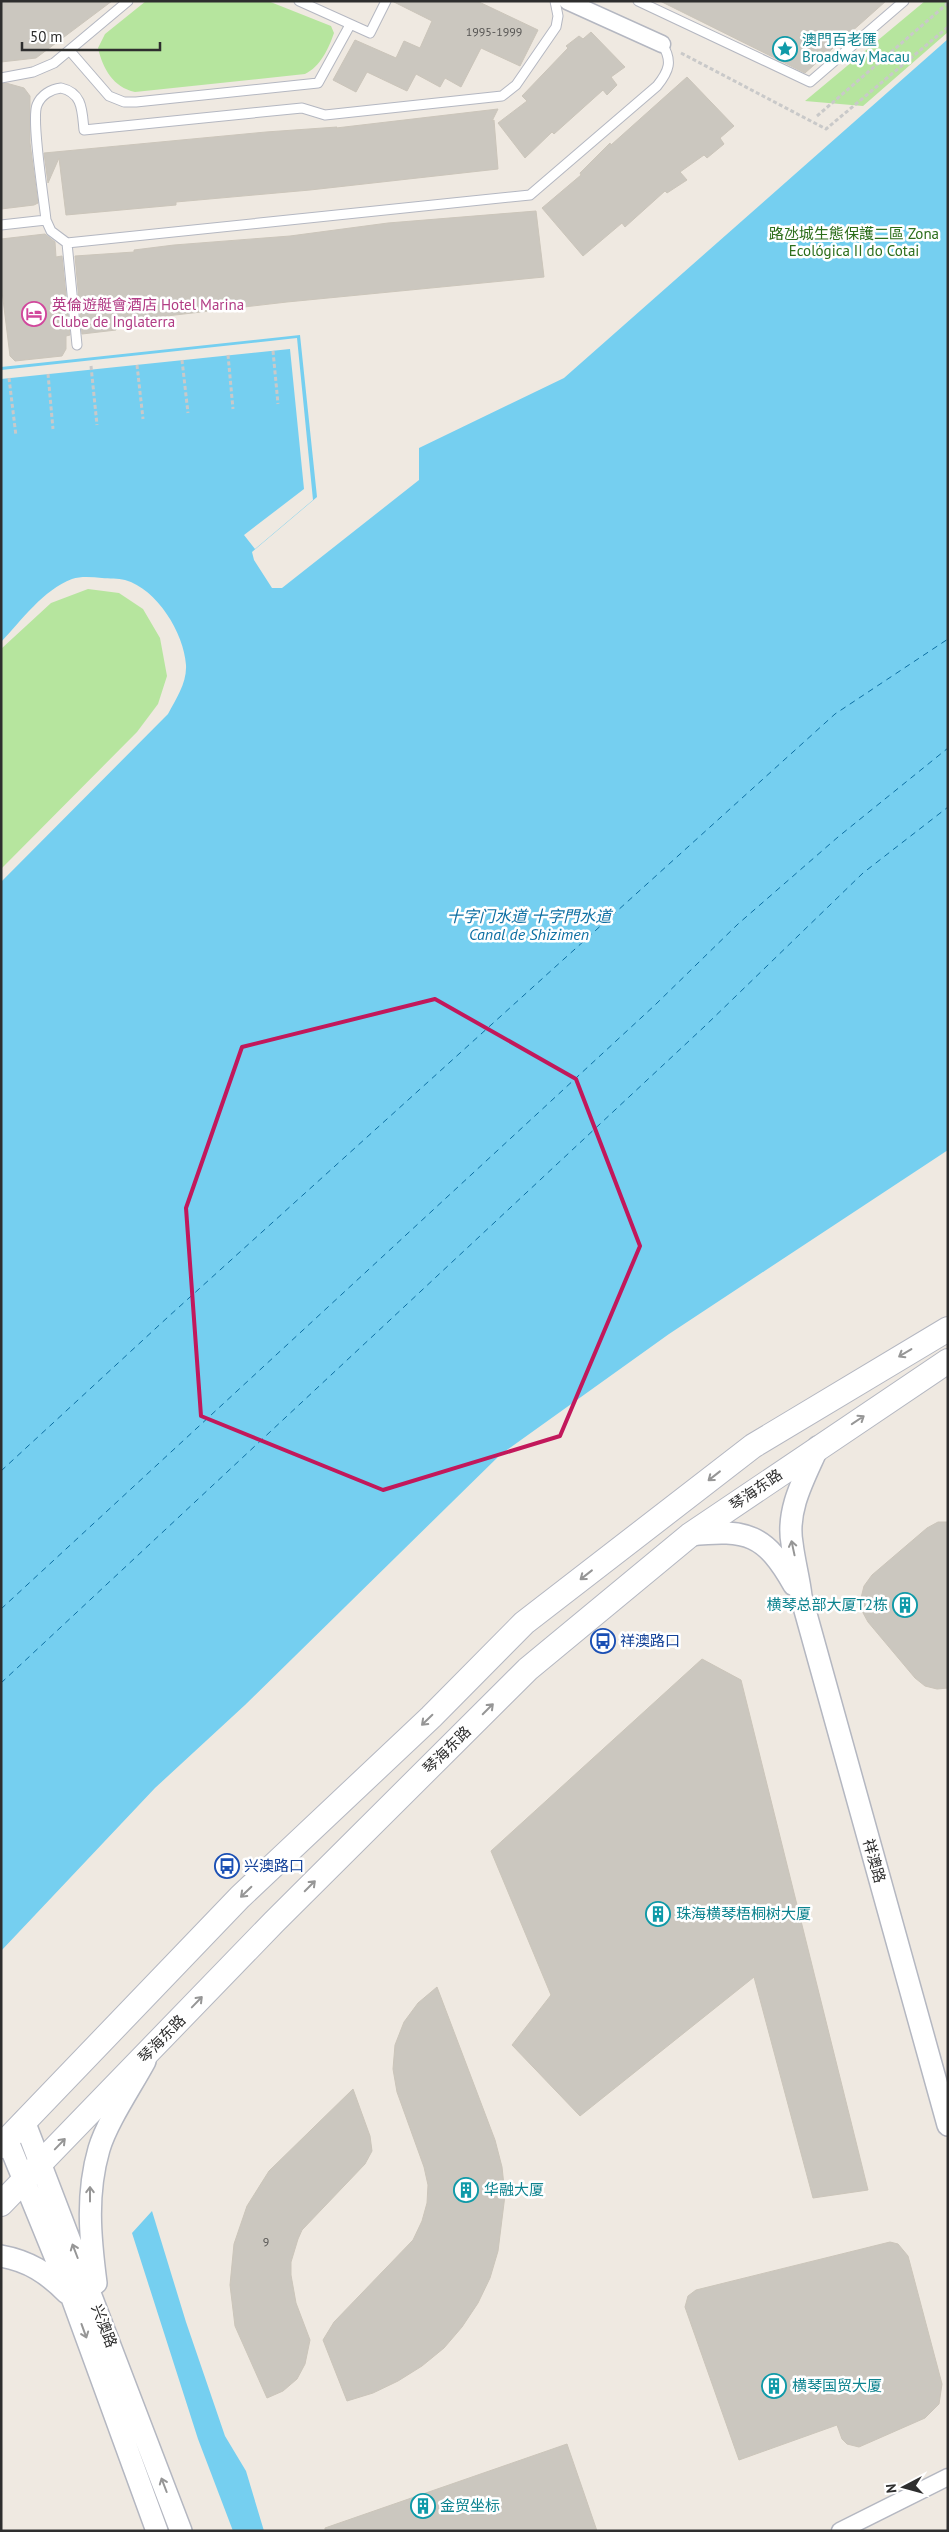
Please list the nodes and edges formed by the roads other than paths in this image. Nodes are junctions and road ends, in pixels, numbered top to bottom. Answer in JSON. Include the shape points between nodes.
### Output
{"nodes":[{"id":1,"x":128,"y":1,"type":"edge"},
{"id":2,"x":298,"y":1,"type":"edge"},
{"id":3,"x":386,"y":1,"type":"edge"},
{"id":4,"x":555,"y":1,"type":"edge"},
{"id":5,"x":567,"y":1,"type":"edge"},
{"id":6,"x":638,"y":1,"type":"edge"},
{"id":7,"x":904,"y":1,"type":"edge"},
{"id":8,"x":350,"y":25,"type":"junction"},
{"id":9,"x":662,"y":44,"type":"joint"},
{"id":10,"x":70,"y":50,"type":"junction"},
{"id":11,"x":1,"y":78,"type":"edge"},
{"id":12,"x":46,"y":220,"type":"junction"},
{"id":13,"x":1,"y":225,"type":"edge"},
{"id":14,"x":66,"y":243,"type":"junction"},
{"id":15,"x":77,"y":344,"type":"dead end"},
{"id":16,"x":948,"y":1329,"type":"edge"},
{"id":17,"x":948,"y":1361,"type":"edge"},
{"id":18,"x":818,"y":1447,"type":"junction"},
{"id":19,"x":690,"y":1535,"type":"junction"},
{"id":20,"x":801,"y":1596,"type":"junction"},
{"id":21,"x":151,"y":2051,"type":"junction"},
{"id":22,"x":24,"y":2121,"type":"junction"},
{"id":23,"x":948,"y":2125,"type":"edge"},
{"id":24,"x":4,"y":2142,"type":"edge"},
{"id":25,"x":33,"y":2171,"type":"junction"},
{"id":26,"x":1,"y":2204,"type":"edge"},
{"id":27,"x":1,"y":2256,"type":"edge"},
{"id":28,"x":72,"y":2298,"type":"junction"},
{"id":29,"x":99,"y":2313,"type":"junction"},
{"id":30,"x":948,"y":2477,"type":"edge"},
{"id":31,"x":157,"y":2531,"type":"edge"},
{"id":32,"x":181,"y":2531,"type":"edge"},
{"id":33,"x":840,"y":2531,"type":"edge"}],
"edges":[{"from":1,"to":10,"type":"lane"},
{"from":2,"to":8,"type":"lane"},
{"from":3,"to":8,"type":"lane","via":[[370,33]]},
{"from":4,"to":12,"type":"lane","via":[[556,27],[516,85],[502,96],[325,115],[302,108],[84,130],[82,108],[75,94],[61,88],[49,92],[41,98],[35,114]]},
{"from":5,"to":9,"type":"street"},
{"from":6,"to":7,"type":"lane","via":[[810,82]]},
{"from":8,"to":10,"type":"lane","via":[[318,83],[136,102],[124,102],[109,96]]},
{"from":9,"to":14,"type":"lane","via":[[668,52],[669,69],[657,86],[530,195]]},
{"from":10,"to":11,"type":"lane","via":[[44,68]]},
{"from":12,"to":13,"type":"lane"},
{"from":12,"to":14,"type":"lane","via":[[51,231]]},
{"from":14,"to":15,"type":"lane"},
{"from":16,"to":22,"type":"main road","one_way":true,"via":[[753,1446],[524,1623],[240,1897]]},
{"from":18,"to":17,"type":"main road","name":"琴海东路","one_way":true},
{"from":18,"to":19,"type":"main road","name":"琴海东路"},
{"from":20,"to":18,"type":"street","name":"祥澳路","one_way":true,"via":[[791,1542],[792,1515]]},
{"from":19,"to":20,"type":"street","name":"祥澳路","via":[[722,1532],[748,1536],[768,1547],[780,1560]]},
{"from":21,"to":19,"type":"main road","name":"琴海东路","one_way":true,"via":[[274,1922],[528,1669]]},
{"from":20,"to":23,"type":"street","name":"祥澳路"},
{"from":25,"to":21,"type":"main road","name":"琴海东路","one_way":true},
{"from":29,"to":21,"type":"street","one_way":true,"via":[[90,2236],[90,2186],[100,2148]]},
{"from":22,"to":24,"type":"main road"},
{"from":22,"to":25,"type":"street","name":"兴澳路"},
{"from":24,"to":25,"type":"street","name":"兴澳路"},
{"from":25,"to":26,"type":"main road","name":"琴海东路"},
{"from":25,"to":28,"type":"street","name":"兴澳路"},
{"from":29,"to":25,"type":"street","name":"兴澳路","one_way":true},
{"from":27,"to":28,"type":"street","via":[[20,2259],[47,2273]]},
{"from":28,"to":31,"type":"street","name":"兴澳路","one_way":true},
{"from":32,"to":29,"type":"street","name":"兴澳路","one_way":true},
{"from":30,"to":33,"type":"street"}]}
